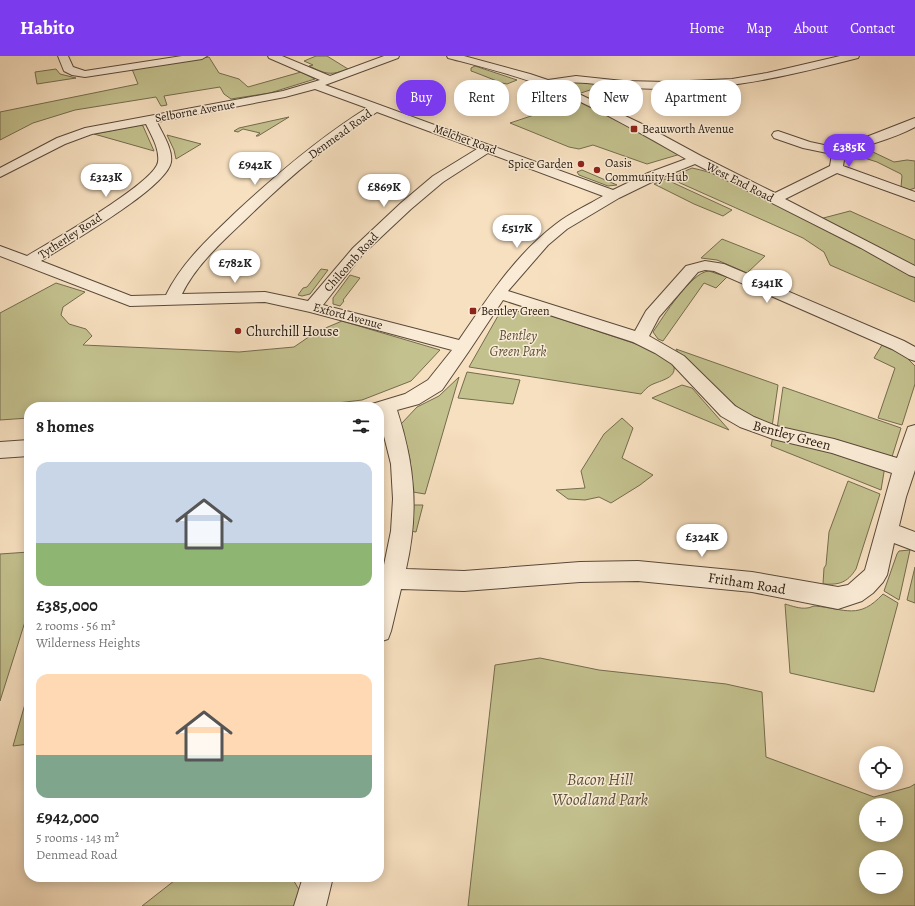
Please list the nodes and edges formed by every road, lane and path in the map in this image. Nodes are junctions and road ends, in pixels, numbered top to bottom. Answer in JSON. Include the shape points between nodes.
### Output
{"nodes":[{"id":1,"x":63,"y":56,"type":"edge"},
{"id":2,"x":202,"y":56,"type":"edge"},
{"id":3,"x":273,"y":56,"type":"edge"},
{"id":4,"x":394,"y":56,"type":"edge"},
{"id":5,"x":452,"y":56,"type":"edge"},
{"id":6,"x":854,"y":56,"type":"edge"},
{"id":7,"x":330,"y":80,"type":"junction"},
{"id":8,"x":537,"y":80,"type":"edge"},
{"id":9,"x":563,"y":80,"type":"edge"},
{"id":10,"x":315,"y":85,"type":"junction"},
{"id":11,"x":581,"y":99,"type":"edge"},
{"id":12,"x":376,"y":108,"type":"junction"},
{"id":13,"x":150,"y":119,"type":"junction"},
{"id":14,"x":911,"y":128,"type":"edge"},
{"id":15,"x":778,"y":135,"type":"dead end"},
{"id":16,"x":488,"y":148,"type":"junction"},
{"id":17,"x":839,"y":152,"type":"junction"},
{"id":18,"x":696,"y":159,"type":"junction"},
{"id":19,"x":836,"y":168,"type":"junction"},
{"id":20,"x":0,"y":173,"type":"edge"},
{"id":21,"x":614,"y":195,"type":"junction"},
{"id":22,"x":915,"y":197,"type":"edge"},
{"id":23,"x":774,"y":199,"type":"junction"},
{"id":24,"x":0,"y":252,"type":"edge"},
{"id":25,"x":29,"y":262,"type":"junction"},
{"id":26,"x":915,"y":272,"type":"edge"},
{"id":27,"x":498,"y":293,"type":"junction"},
{"id":28,"x":172,"y":299,"type":"junction"},
{"id":29,"x":312,"y":306,"type":"junction"},
{"id":30,"x":639,"y":338,"type":"junction"},
{"id":31,"x":464,"y":347,"type":"junction"},
{"id":32,"x":915,"y":355,"type":"edge"},
{"id":33,"x":384,"y":407,"type":"edge"},
{"id":34,"x":384,"y":412,"type":"edge"},
{"id":35,"x":915,"y":432,"type":"edge"},
{"id":36,"x":24,"y":448,"type":"edge"},
{"id":37,"x":0,"y":450,"type":"edge"},
{"id":38,"x":905,"y":469,"type":"junction"},
{"id":39,"x":886,"y":530,"type":"junction"},
{"id":40,"x":915,"y":542,"type":"edge"},
{"id":41,"x":392,"y":577,"type":"junction"},
{"id":42,"x":384,"y":610,"type":"edge"},
{"id":43,"x":317,"y":882,"type":"edge"},
{"id":44,"x":310,"y":906,"type":"edge"}],
"edges":[{"from":1,"to":2,"type":"street","via":[[68,69],[85,74]]},
{"from":3,"to":7,"type":"street"},
{"from":4,"to":7,"type":"street","name":"Selborne Avenue"},
{"from":5,"to":8,"type":"street","name":"West End Road"},
{"from":6,"to":9,"type":"street","via":[[715,84],[671,85]]},
{"from":7,"to":10,"type":"street","name":"Selborne Avenue"},
{"from":10,"to":12,"type":"street","name":"Melchet Road"},
{"from":10,"to":13,"type":"street","name":"Selborne Avenue","via":[[286,94]]},
{"from":11,"to":18,"type":"street","name":"West End Road"},
{"from":12,"to":16,"type":"street","name":"Melchet Road"},
{"from":12,"to":28,"type":"street","name":"Denmead Road","via":[[294,168],[243,214],[206,249],[177,287]]},
{"from":13,"to":20,"type":"street","name":"Selborne Avenue","via":[[76,135],[37,152]]},
{"from":13,"to":25,"type":"street","name":"Tytherley Road","via":[[166,156],[166,164],[154,180]]},
{"from":14,"to":17,"type":"street","via":[[862,142]]},
{"from":15,"to":17,"type":"street"},
{"from":16,"to":21,"type":"street","name":"Melchet Road"},
{"from":16,"to":29,"type":"street","name":"Chilcomb Road","via":[[438,179],[401,210],[358,251]]},
{"from":17,"to":19,"type":"street"},
{"from":18,"to":21,"type":"street"},
{"from":18,"to":23,"type":"street","name":"West End Road"},
{"from":19,"to":22,"type":"street"},
{"from":19,"to":23,"type":"street"},
{"from":21,"to":27,"type":"street","via":[[562,226],[543,242]]},
{"from":23,"to":26,"type":"street","name":"West End Road"},
{"from":24,"to":25,"type":"street","name":"Exford Avenue"},
{"from":25,"to":28,"type":"street","name":"Exford Avenue","via":[[118,297],[130,300]]},
{"from":27,"to":30,"type":"street","name":"Bentley Green"},
{"from":27,"to":31,"type":"street"},
{"from":28,"to":29,"type":"street","name":"Exford Avenue","via":[[265,298]]},
{"from":29,"to":31,"type":"street","name":"Exford Avenue"},
{"from":30,"to":32,"type":"street","via":[[652,315],[692,269],[709,265],[898,345]]},
{"from":30,"to":38,"type":"street","name":"Bentley Green","via":[[678,360],[728,410],[747,422],[773,432],[834,446]]},
{"from":31,"to":33,"type":"street","via":[[435,384],[412,399]]},
{"from":34,"to":41,"type":"street","via":[[397,439],[404,500],[400,539]]},
{"from":35,"to":38,"type":"street","name":"Fritham Road"},
{"from":36,"to":37,"type":"street"},
{"from":38,"to":39,"type":"street","name":"Fritham Road"},
{"from":39,"to":40,"type":"street"},
{"from":39,"to":41,"type":"street","name":"Fritham Road","via":[[875,576],[854,594],[838,598],[752,582],[638,571],[580,572],[464,581]]},
{"from":41,"to":42,"type":"street"},
{"from":43,"to":44,"type":"street"}]}
